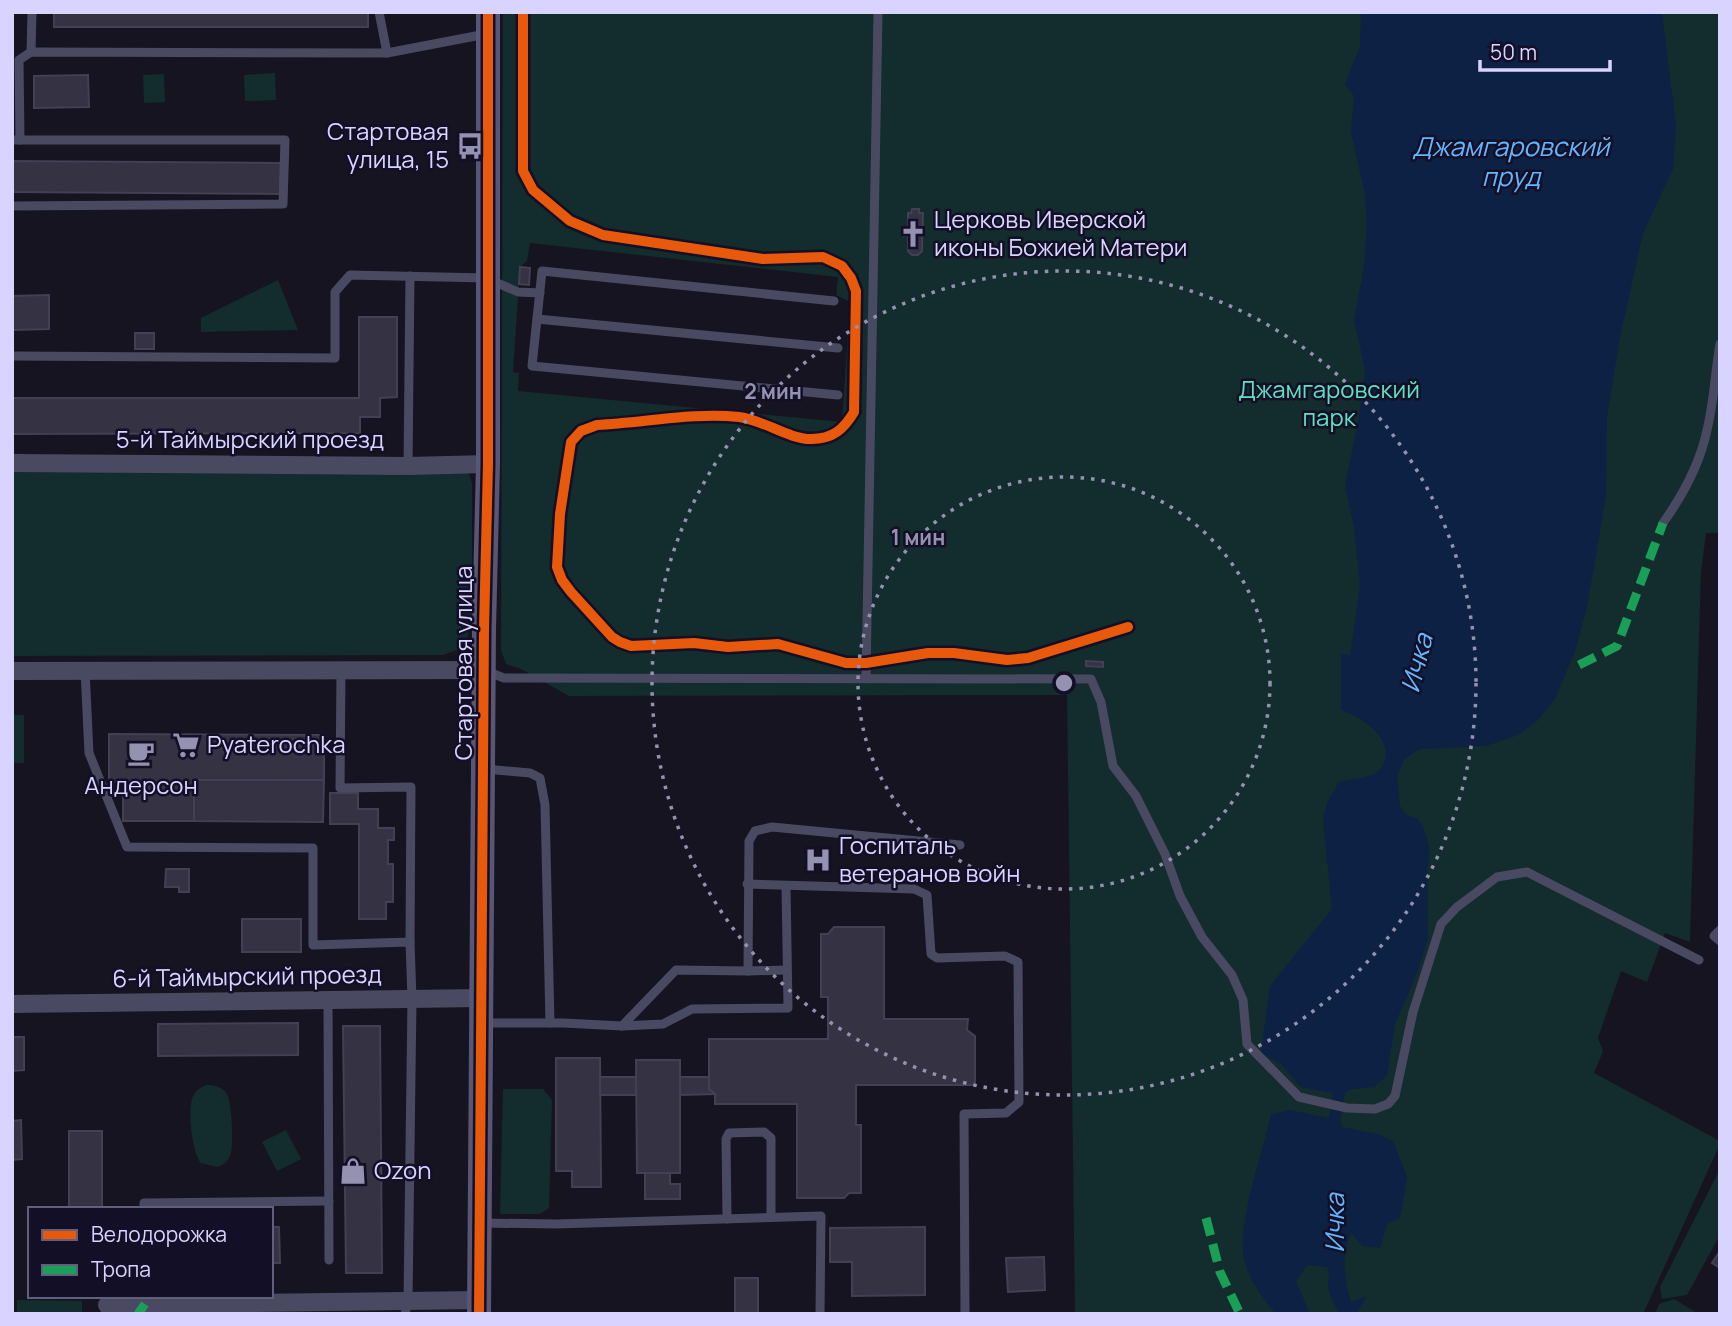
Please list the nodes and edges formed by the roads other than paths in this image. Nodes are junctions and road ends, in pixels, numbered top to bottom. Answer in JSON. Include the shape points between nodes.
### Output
{"nodes":[{"id":1,"x":32,"y":12,"type":"edge"},
{"id":2,"x":379,"y":12,"type":"edge"},
{"id":3,"x":878,"y":12,"type":"edge"},
{"id":4,"x":488,"y":23,"type":"edge"},
{"id":5,"x":31,"y":52,"type":"junction"},
{"id":6,"x":387,"y":53,"type":"junction"},
{"id":7,"x":16,"y":140,"type":"edge"},
{"id":8,"x":12,"y":206,"type":"edge"},
{"id":9,"x":410,"y":276,"type":"junction"},
{"id":10,"x":486,"y":278,"type":"junction"},
{"id":11,"x":540,"y":293,"type":"junction"},
{"id":12,"x":834,"y":301,"type":"dead end"},
{"id":13,"x":537,"y":319,"type":"junction"},
{"id":14,"x":1720,"y":344,"type":"edge"},
{"id":15,"x":838,"y":348,"type":"dead end"},
{"id":16,"x":12,"y":356,"type":"edge"},
{"id":17,"x":838,"y":396,"type":"dead end"},
{"id":18,"x":12,"y":464,"type":"edge"},
{"id":19,"x":488,"y":464,"type":"junction"},
{"id":20,"x":408,"y":466,"type":"junction"},
{"id":21,"x":1663,"y":523,"type":"dead end"},
{"id":22,"x":341,"y":669,"type":"junction"},
{"id":23,"x":85,"y":670,"type":"junction"},
{"id":24,"x":484,"y":670,"type":"junction"},
{"id":25,"x":12,"y":671,"type":"edge"},
{"id":26,"x":866,"y":677,"type":"junction"},
{"id":27,"x":485,"y":769,"type":"junction"},
{"id":28,"x":960,"y":845,"type":"dead end"},
{"id":29,"x":747,"y":884,"type":"junction"},
{"id":30,"x":786,"y":886,"type":"junction"},
{"id":31,"x":1720,"y":930,"type":"edge"},
{"id":32,"x":1720,"y":941,"type":"edge"},
{"id":33,"x":410,"y":942,"type":"junction"},
{"id":34,"x":1699,"y":960,"type":"dead end"},
{"id":35,"x":786,"y":970,"type":"junction"},
{"id":36,"x":748,"y":971,"type":"junction"},
{"id":37,"x":483,"y":998,"type":"junction"},
{"id":38,"x":412,"y":999,"type":"junction"},
{"id":39,"x":328,"y":1000,"type":"junction"},
{"id":40,"x":12,"y":1004,"type":"edge"},
{"id":41,"x":482,"y":1023,"type":"junction"},
{"id":42,"x":550,"y":1023,"type":"junction"},
{"id":43,"x":622,"y":1026,"type":"junction"},
{"id":44,"x":329,"y":1201,"type":"junction"},
{"id":45,"x":144,"y":1207,"type":"edge"},
{"id":46,"x":771,"y":1217,"type":"junction"},
{"id":47,"x":727,"y":1219,"type":"junction"},
{"id":48,"x":480,"y":1223,"type":"junction"},
{"id":49,"x":329,"y":1260,"type":"dead end"},
{"id":50,"x":145,"y":1300,"type":"edge"},
{"id":51,"x":107,"y":1305,"type":"dead end"},
{"id":52,"x":335,"y":1307,"type":"edge"},
{"id":53,"x":406,"y":1307,"type":"edge"},
{"id":54,"x":479,"y":1307,"type":"edge"},
{"id":55,"x":820,"y":1314,"type":"edge"},
{"id":56,"x":965,"y":1314,"type":"edge"}],
"edges":[{"from":1,"to":5,"type":"lane"},
{"from":2,"to":6,"type":"lane"},
{"from":3,"to":26,"type":"lane"},
{"from":4,"to":6,"type":"lane"},
{"from":4,"to":10,"type":"street","name":"Стартовая улица"},
{"from":5,"to":6,"type":"lane"},
{"from":5,"to":7,"type":"lane","via":[[19,60]]},
{"from":7,"to":8,"type":"lane","via":[[285,140],[283,204]]},
{"from":9,"to":10,"type":"lane"},
{"from":9,"to":16,"type":"lane","via":[[350,275],[335,292],[335,358]]},
{"from":9,"to":20,"type":"lane"},
{"from":10,"to":11,"type":"lane","via":[[518,292]]},
{"from":10,"to":19,"type":"street","name":"Стартовая улица"},
{"from":11,"to":12,"type":"lane","via":[[542,271]]},
{"from":11,"to":13,"type":"lane"},
{"from":13,"to":15,"type":"lane"},
{"from":13,"to":17,"type":"lane","via":[[532,366]]},
{"from":14,"to":21,"type":"lane","via":[[1707,431],[1696,467]]},
{"from":18,"to":20,"type":"street","name":"5-й Таймырский проезд"},
{"from":19,"to":20,"type":"street","name":"5-й Таймырский проезд"},
{"from":19,"to":24,"type":"street","name":"Стартовая улица"},
{"from":22,"to":23,"type":"street"},
{"from":22,"to":24,"type":"street"},
{"from":22,"to":33,"type":"lane","via":[[340,788],[411,787]]},
{"from":23,"to":25,"type":"street"},
{"from":23,"to":33,"type":"lane","via":[[89,753],[127,847],[313,848],[313,944]]},
{"from":24,"to":26,"type":"lane","via":[[504,678]]},
{"from":24,"to":27,"type":"street","name":"Стартовая улица"},
{"from":26,"to":34,"type":"lane","via":[[1091,679],[1101,702],[1113,766],[1136,796],[1202,937],[1232,975],[1243,1000],[1247,1044],[1298,1097],[1347,1108],[1375,1109],[1388,1104],[1395,1096],[1413,1012],[1441,924],[1457,906],[1497,877],[1527,872]]},
{"from":27,"to":37,"type":"street","name":"Стартовая улица"},
{"from":27,"to":42,"type":"lane","via":[[540,778],[545,805]]},
{"from":28,"to":29,"type":"lane","via":[[772,827],[755,831],[748,841]]},
{"from":29,"to":30,"type":"lane"},
{"from":29,"to":36,"type":"lane"},
{"from":30,"to":35,"type":"lane"},
{"from":30,"to":56,"type":"lane","via":[[914,889],[927,895],[931,954],[937,958],[1005,956],[1018,961],[1019,1102],[1006,1113],[964,1114]]},
{"from":31,"to":32,"type":"lane","via":[[1714,936]]},
{"from":33,"to":38,"type":"lane"},
{"from":35,"to":36,"type":"lane"},
{"from":35,"to":43,"type":"lane","via":[[788,1008],[692,1009],[663,1024]]},
{"from":36,"to":43,"type":"lane","via":[[676,970]]},
{"from":37,"to":38,"type":"street","name":"6-й Таймырский проезд"},
{"from":37,"to":41,"type":"street","name":"Стартовая улица"},
{"from":38,"to":39,"type":"street","name":"6-й Таймырский проезд"},
{"from":38,"to":53,"type":"lane"},
{"from":39,"to":40,"type":"street","name":"6-й Таймырский проезд"},
{"from":39,"to":44,"type":"lane"},
{"from":41,"to":42,"type":"lane"},
{"from":41,"to":48,"type":"street","name":"Стартовая улица"},
{"from":42,"to":43,"type":"lane"},
{"from":44,"to":45,"type":"lane","via":[[144,1203]]},
{"from":44,"to":49,"type":"lane"},
{"from":46,"to":47,"type":"lane"},
{"from":46,"to":47,"type":"lane","via":[[771,1139],[764,1132],[729,1133]]},
{"from":46,"to":55,"type":"lane","via":[[821,1216]]},
{"from":47,"to":48,"type":"lane"},
{"from":48,"to":54,"type":"street","name":"Стартовая улица"},
{"from":50,"to":51,"type":"street"},
{"from":50,"to":52,"type":"street"},
{"from":52,"to":53,"type":"street"},
{"from":53,"to":54,"type":"street"}]}
